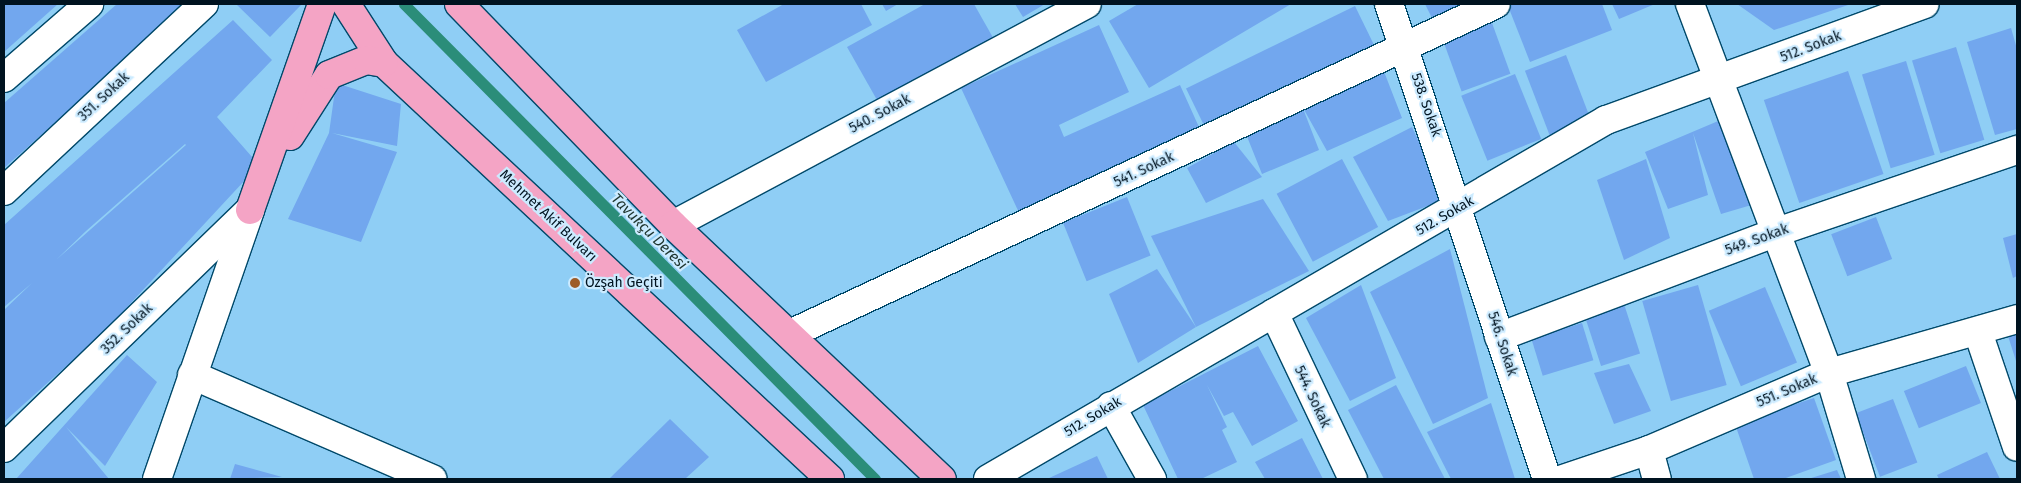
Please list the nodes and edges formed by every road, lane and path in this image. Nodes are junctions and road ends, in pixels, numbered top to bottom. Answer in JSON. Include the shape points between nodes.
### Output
{"nodes":[{"id":1,"x":89,"y":4,"type":"edge"},
{"id":2,"x":204,"y":4,"type":"edge"},
{"id":3,"x":322,"y":4,"type":"edge"},
{"id":4,"x":346,"y":4,"type":"edge"},
{"id":5,"x":1087,"y":4,"type":"edge"},
{"id":6,"x":1389,"y":4,"type":"edge"},
{"id":7,"x":1496,"y":4,"type":"edge"},
{"id":8,"x":1690,"y":4,"type":"edge"},
{"id":9,"x":1925,"y":4,"type":"edge"},
{"id":10,"x":467,"y":9,"type":"edge"},
{"id":11,"x":1407,"y":48,"type":"junction"},
{"id":12,"x":384,"y":63,"type":"junction"},
{"id":13,"x":4,"y":78,"type":"edge"},
{"id":14,"x":1721,"y":80,"type":"junction"},
{"id":15,"x":2017,"y":150,"type":"edge"},
{"id":16,"x":4,"y":190,"type":"edge"},
{"id":17,"x":1460,"y":208,"type":"junction"},
{"id":18,"x":250,"y":210,"type":"junction"},
{"id":19,"x":672,"y":225,"type":"junction"},
{"id":20,"x":1777,"y":232,"type":"junction"},
{"id":21,"x":1274,"y":313,"type":"junction"},
{"id":22,"x":2017,"y":319,"type":"edge"},
{"id":23,"x":1978,"y":332,"type":"junction"},
{"id":24,"x":790,"y":334,"type":"junction"},
{"id":25,"x":1498,"y":337,"type":"junction"},
{"id":26,"x":1829,"y":373,"type":"junction"},
{"id":27,"x":192,"y":375,"type":"junction"},
{"id":28,"x":1111,"y":406,"type":"junction"},
{"id":29,"x":4,"y":448,"type":"edge"},
{"id":30,"x":2017,"y":448,"type":"edge"},
{"id":31,"x":1649,"y":450,"type":"junction"},
{"id":32,"x":402,"y":474,"type":"edge"},
{"id":33,"x":157,"y":479,"type":"edge"},
{"id":34,"x":432,"y":479,"type":"edge"},
{"id":35,"x":830,"y":479,"type":"edge"},
{"id":36,"x":942,"y":479,"type":"edge"},
{"id":37,"x":988,"y":479,"type":"edge"},
{"id":38,"x":1152,"y":479,"type":"edge"},
{"id":39,"x":1352,"y":479,"type":"edge"},
{"id":40,"x":1547,"y":479,"type":"edge"},
{"id":41,"x":1563,"y":479,"type":"edge"},
{"id":42,"x":1657,"y":479,"type":"edge"},
{"id":43,"x":1861,"y":479,"type":"edge"}],
"edges":[{"from":1,"to":13,"type":"street"},
{"from":2,"to":16,"type":"street","name":"351. Sokak"},
{"from":3,"to":18,"type":"main road"},
{"from":4,"to":12,"type":"main road","name":"Mehmet Akif Bulvarı"},
{"from":5,"to":19,"type":"street","name":"540. Sokak"},
{"from":6,"to":11,"type":"street","name":"538. Sokak"},
{"from":7,"to":11,"type":"street","name":"541. Sokak"},
{"from":8,"to":14,"type":"street"},
{"from":9,"to":14,"type":"street","name":"512. Sokak"},
{"from":10,"to":19,"type":"main road"},
{"from":11,"to":17,"type":"street","name":"538. Sokak"},
{"from":11,"to":24,"type":"street","name":"541. Sokak"},
{"from":12,"to":18,"type":"main road","via":[[366,60],[329,75],[310,99]]},
{"from":12,"to":35,"type":"main road","name":"Mehmet Akif Bulvarı"},
{"from":14,"to":17,"type":"street","name":"512. Sokak","via":[[1606,120]]},
{"from":14,"to":20,"type":"street"},
{"from":15,"to":20,"type":"street","name":"549. Sokak"},
{"from":17,"to":21,"type":"street","name":"512. Sokak"},
{"from":17,"to":25,"type":"street","name":"546. Sokak"},
{"from":18,"to":27,"type":"street"},
{"from":18,"to":29,"type":"street","name":"352. Sokak"},
{"from":19,"to":24,"type":"main road"},
{"from":20,"to":25,"type":"street","name":"549. Sokak"},
{"from":20,"to":26,"type":"street"},
{"from":21,"to":28,"type":"street","name":"512. Sokak"},
{"from":21,"to":39,"type":"street","name":"544. Sokak"},
{"from":22,"to":23,"type":"street","name":"551. Sokak"},
{"from":23,"to":26,"type":"street","name":"551. Sokak"},
{"from":23,"to":30,"type":"street"},
{"from":24,"to":36,"type":"main road"},
{"from":25,"to":40,"type":"street","name":"546. Sokak"},
{"from":26,"to":31,"type":"street","name":"551. Sokak"},
{"from":26,"to":43,"type":"street"},
{"from":27,"to":32,"type":"street"},
{"from":27,"to":33,"type":"street"},
{"from":28,"to":37,"type":"street","name":"512. Sokak"},
{"from":28,"to":38,"type":"street"},
{"from":31,"to":41,"type":"street","name":"551. Sokak"},
{"from":31,"to":42,"type":"street"},
{"from":32,"to":34,"type":"street"}]}
